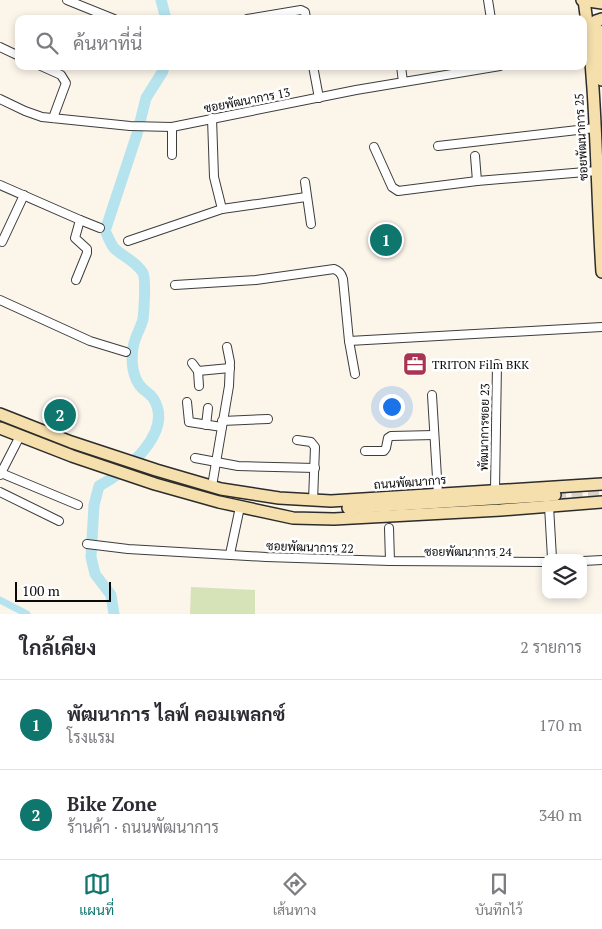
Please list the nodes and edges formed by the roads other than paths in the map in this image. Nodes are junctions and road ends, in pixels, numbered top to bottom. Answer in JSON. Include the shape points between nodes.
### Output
{"nodes":[{"id":1,"x":67,"y":0,"type":"edge"},
{"id":2,"x":488,"y":0,"type":"edge"},
{"id":3,"x":583,"y":0,"type":"edge"},
{"id":4,"x":602,"y":3,"type":"edge"},
{"id":5,"x":104,"y":15,"type":"edge"},
{"id":6,"x":270,"y":15,"type":"edge"},
{"id":7,"x":305,"y":15,"type":"edge"},
{"id":8,"x":490,"y":15,"type":"edge"},
{"id":9,"x":596,"y":27,"type":"edge"},
{"id":10,"x":0,"y":47,"type":"edge"},
{"id":11,"x":15,"y":54,"type":"edge"},
{"id":12,"x":587,"y":55,"type":"edge"},
{"id":13,"x":50,"y":70,"type":"edge"},
{"id":14,"x":314,"y":70,"type":"edge"},
{"id":15,"x":402,"y":70,"type":"edge"},
{"id":16,"x":476,"y":70,"type":"edge"},
{"id":17,"x":602,"y":80,"type":"edge"},
{"id":18,"x":403,"y":82,"type":"junction"},
{"id":19,"x":319,"y":98,"type":"junction"},
{"id":20,"x":0,"y":99,"type":"edge"},
{"id":21,"x":53,"y":118,"type":"junction"},
{"id":22,"x":212,"y":118,"type":"junction"},
{"id":23,"x":172,"y":127,"type":"junction"},
{"id":24,"x":595,"y":128,"type":"junction"},
{"id":25,"x":438,"y":146,"type":"dead end"},
{"id":26,"x":374,"y":147,"type":"dead end"},
{"id":27,"x":172,"y":155,"type":"dead end"},
{"id":28,"x":475,"y":156,"type":"dead end"},
{"id":29,"x":597,"y":171,"type":"junction"},
{"id":30,"x":477,"y":181,"type":"junction"},
{"id":31,"x":305,"y":182,"type":"dead end"},
{"id":32,"x":0,"y":185,"type":"edge"},
{"id":33,"x":24,"y":195,"type":"junction"},
{"id":34,"x":306,"y":196,"type":"junction"},
{"id":35,"x":222,"y":210,"type":"junction"},
{"id":36,"x":80,"y":220,"type":"junction"},
{"id":37,"x":311,"y":224,"type":"dead end"},
{"id":38,"x":100,"y":228,"type":"dead end"},
{"id":39,"x":128,"y":240,"type":"dead end"},
{"id":40,"x":2,"y":242,"type":"dead end"},
{"id":41,"x":602,"y":272,"type":"edge"},
{"id":42,"x":76,"y":280,"type":"dead end"},
{"id":43,"x":175,"y":285,"type":"dead end"},
{"id":44,"x":0,"y":300,"type":"edge"},
{"id":45,"x":602,"y":327,"type":"edge"},
{"id":46,"x":349,"y":341,"type":"junction"},
{"id":47,"x":228,"y":347,"type":"dead end"},
{"id":48,"x":126,"y":352,"type":"dead end"},
{"id":49,"x":192,"y":363,"type":"dead end"},
{"id":50,"x":497,"y":364,"type":"dead end"},
{"id":51,"x":230,"y":368,"type":"junction"},
{"id":52,"x":198,"y":372,"type":"junction"},
{"id":53,"x":355,"y":374,"type":"dead end"},
{"id":54,"x":199,"y":386,"type":"dead end"},
{"id":55,"x":432,"y":395,"type":"dead end"},
{"id":56,"x":187,"y":402,"type":"dead end"},
{"id":57,"x":208,"y":408,"type":"dead end"},
{"id":58,"x":0,"y":414,"type":"edge"},
{"id":59,"x":268,"y":419,"type":"dead end"},
{"id":60,"x":222,"y":424,"type":"junction"},
{"id":61,"x":206,"y":425,"type":"junction"},
{"id":62,"x":0,"y":428,"type":"edge"},
{"id":63,"x":434,"y":435,"type":"junction"},
{"id":64,"x":20,"y":436,"type":"junction"},
{"id":65,"x":296,"y":440,"type":"dead end"},
{"id":66,"x":365,"y":451,"type":"dead end"},
{"id":67,"x":195,"y":458,"type":"dead end"},
{"id":68,"x":216,"y":463,"type":"junction"},
{"id":69,"x":315,"y":468,"type":"junction"},
{"id":70,"x":0,"y":474,"type":"edge"},
{"id":71,"x":602,"y":484,"type":"edge"},
{"id":72,"x":217,"y":488,"type":"junction"},
{"id":73,"x":495,"y":490,"type":"junction"},
{"id":74,"x":0,"y":492,"type":"edge"},
{"id":75,"x":438,"y":494,"type":"junction"},
{"id":76,"x":554,"y":499,"type":"junction"},
{"id":77,"x":313,"y":501,"type":"junction"},
{"id":78,"x":602,"y":502,"type":"edge"},
{"id":79,"x":78,"y":506,"type":"dead end"},
{"id":80,"x":243,"y":507,"type":"junction"},
{"id":81,"x":59,"y":521,"type":"dead end"},
{"id":82,"x":389,"y":528,"type":"dead end"},
{"id":83,"x":88,"y":544,"type":"dead end"},
{"id":84,"x":230,"y":554,"type":"junction"},
{"id":85,"x":552,"y":554,"type":"edge"},
{"id":86,"x":602,"y":560,"type":"edge"},
{"id":87,"x":390,"y":561,"type":"junction"},
{"id":88,"x":587,"y":561,"type":"edge"},
{"id":89,"x":542,"y":562,"type":"edge"}],
"edges":[{"from":1,"to":5,"type":"street"},
{"from":2,"to":8,"type":"street"},
{"from":3,"to":4,"type":"main road"},
{"from":3,"to":9,"type":"main road","name":"ซอยพัฒนาการ 25"},
{"from":6,"to":7,"type":"street","via":[[301,10]]},
{"from":9,"to":12,"type":"main road","name":"ซอยพัฒนาการ 25"},
{"from":9,"to":17,"type":"main road","name":"ซอยพัฒนาการ 25"},
{"from":10,"to":11,"type":"street"},
{"from":12,"to":24,"type":"main road","name":"ซอยพัฒนาการ 25"},
{"from":13,"to":21,"type":"street","via":[[61,75],[66,83]]},
{"from":14,"to":19,"type":"street"},
{"from":15,"to":18,"type":"street"},
{"from":16,"to":18,"type":"street","name":"ซอยพัฒนาการ 13"},
{"from":18,"to":19,"type":"street","name":"ซอยพัฒนาการ 13"},
{"from":19,"to":22,"type":"street","name":"ซอยพัฒนาการ 13"},
{"from":20,"to":21,"type":"street","name":"ซอยพัฒนาการ 13","via":[[34,115]]},
{"from":21,"to":23,"type":"street","name":"ซอยพัฒนาการ 13"},
{"from":22,"to":23,"type":"street","name":"ซอยพัฒนาการ 13"},
{"from":22,"to":35,"type":"street","via":[[214,177]]},
{"from":23,"to":27,"type":"street"},
{"from":24,"to":25,"type":"street"},
{"from":24,"to":29,"type":"main road","name":"ซอยพัฒนาการ 25"},
{"from":26,"to":30,"type":"street","via":[[395,190]]},
{"from":28,"to":30,"type":"street"},
{"from":29,"to":30,"type":"street"},
{"from":29,"to":41,"type":"main road","name":"ซอยพัฒนาการ 25"},
{"from":31,"to":34,"type":"street"},
{"from":32,"to":33,"type":"street"},
{"from":33,"to":36,"type":"street"},
{"from":33,"to":40,"type":"street"},
{"from":34,"to":35,"type":"street"},
{"from":34,"to":37,"type":"street"},
{"from":35,"to":39,"type":"street"},
{"from":36,"to":38,"type":"street"},
{"from":36,"to":42,"type":"street","via":[[76,238],[87,253]]},
{"from":43,"to":46,"type":"street","via":[[256,280],[334,269],[342,273]]},
{"from":44,"to":48,"type":"street","via":[[90,341]]},
{"from":45,"to":46,"type":"street"},
{"from":46,"to":53,"type":"street"},
{"from":47,"to":51,"type":"street"},
{"from":49,"to":52,"type":"street"},
{"from":50,"to":73,"type":"street","name":"พัฒนาการซอย 23"},
{"from":51,"to":52,"type":"street"},
{"from":51,"to":60,"type":"street"},
{"from":52,"to":54,"type":"street"},
{"from":55,"to":63,"type":"street"},
{"from":56,"to":61,"type":"street","via":[[189,422]]},
{"from":57,"to":61,"type":"street"},
{"from":58,"to":72,"type":"main road","name":"ถนนพัฒนาการ","via":[[135,464]]},
{"from":59,"to":60,"type":"street"},
{"from":60,"to":61,"type":"street"},
{"from":60,"to":68,"type":"street"},
{"from":62,"to":64,"type":"main road","name":"ถนนพัฒนาการ"},
{"from":63,"to":66,"type":"street","via":[[391,436],[384,451]]},
{"from":63,"to":75,"type":"street"},
{"from":64,"to":70,"type":"street"},
{"from":64,"to":80,"type":"main road","name":"ถนนพัฒนาการ","via":[[127,475]]},
{"from":65,"to":69,"type":"street","via":[[313,443]]},
{"from":67,"to":68,"type":"street"},
{"from":68,"to":69,"type":"street"},
{"from":68,"to":72,"type":"street"},
{"from":69,"to":77,"type":"street"},
{"from":70,"to":79,"type":"street"},
{"from":71,"to":76,"type":"main road","name":"ถนนพัฒนาการ"},
{"from":72,"to":76,"type":"main road","name":"ถนนพัฒนาการ","via":[[286,505],[330,508]]},
{"from":72,"to":77,"type":"main road","name":"ถนนพัฒนาการ"},
{"from":73,"to":75,"type":"main road","name":"ถนนพัฒนาการ"},
{"from":73,"to":76,"type":"main road","name":"ถนนพัฒนาการ"},
{"from":74,"to":81,"type":"street"},
{"from":75,"to":77,"type":"main road","name":"ถนนพัฒนาการ"},
{"from":76,"to":78,"type":"main road","name":"ถนนพัฒนาการ"},
{"from":76,"to":80,"type":"main road","name":"ถนนพัฒนาการ","via":[[330,514],[293,514]]},
{"from":76,"to":85,"type":"street"},
{"from":80,"to":84,"type":"street"},
{"from":82,"to":87,"type":"street"},
{"from":83,"to":84,"type":"street","name":"ซอยพัฒนาการ 22"},
{"from":84,"to":87,"type":"street","name":"ซอยพัฒนาการ 22"},
{"from":86,"to":88,"type":"street"},
{"from":87,"to":89,"type":"street","name":"ซอยพัฒนาการ 24"}]}
